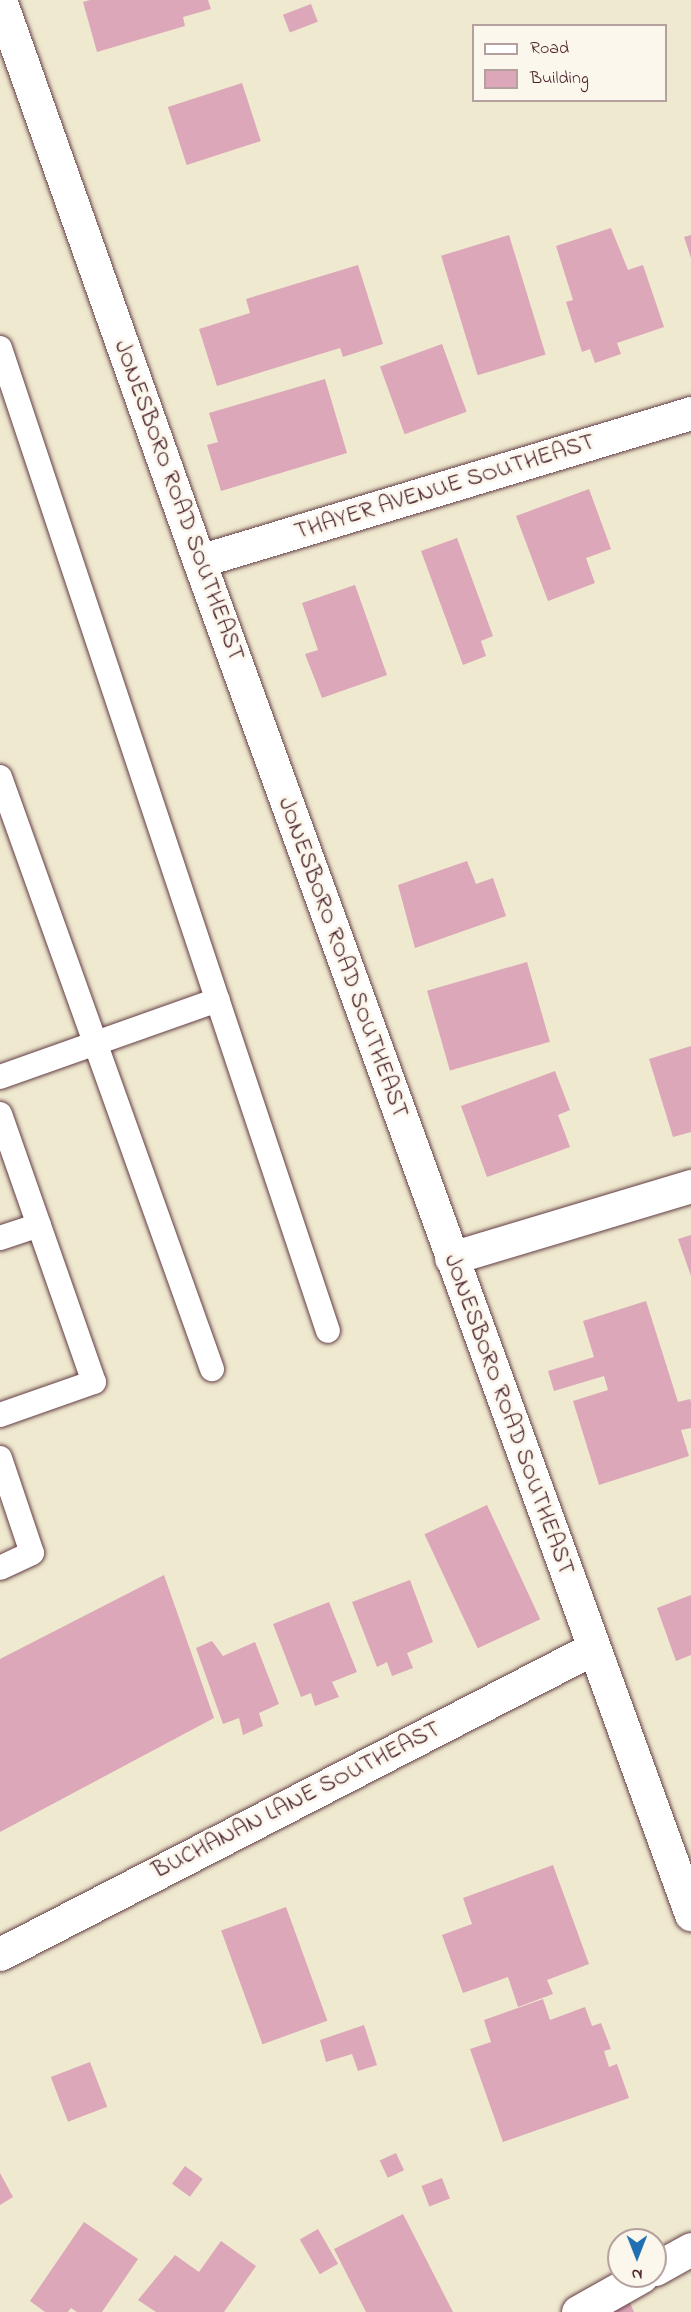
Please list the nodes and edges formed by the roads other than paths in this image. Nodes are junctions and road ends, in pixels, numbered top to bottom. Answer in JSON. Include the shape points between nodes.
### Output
{"nodes":[{"id":1,"x":0,"y":0,"type":"edge"},
{"id":2,"x":0,"y":348,"type":"edge"},
{"id":3,"x":691,"y":413,"type":"edge"},
{"id":4,"x":199,"y":561,"type":"junction"},
{"id":5,"x":0,"y":777,"type":"edge"},
{"id":6,"x":218,"y":1000,"type":"junction"},
{"id":7,"x":95,"y":1043,"type":"junction"},
{"id":8,"x":0,"y":1077,"type":"edge"},
{"id":9,"x":0,"y":1114,"type":"edge"},
{"id":10,"x":691,"y":1186,"type":"edge"},
{"id":11,"x":39,"y":1225,"type":"junction"},
{"id":12,"x":0,"y":1238,"type":"edge"},
{"id":13,"x":451,"y":1258,"type":"junction"},
{"id":14,"x":328,"y":1331,"type":"dead end"},
{"id":15,"x":212,"y":1370,"type":"dead end"},
{"id":16,"x":0,"y":1415,"type":"edge"},
{"id":17,"x":0,"y":1458,"type":"edge"},
{"id":18,"x":0,"y":1568,"type":"edge"},
{"id":19,"x":594,"y":1648,"type":"junction"},
{"id":20,"x":691,"y":1914,"type":"edge"},
{"id":21,"x":0,"y":1954,"type":"edge"},
{"id":22,"x":691,"y":2249,"type":"edge"},
{"id":23,"x":667,"y":2262,"type":"edge"},
{"id":24,"x":621,"y":2288,"type":"edge"},
{"id":25,"x":578,"y":2312,"type":"edge"}],
"edges":[{"from":1,"to":4,"type":"main road","name":"JONESBORO ROAD SOUTHEAST"},
{"from":2,"to":6,"type":"lane"},
{"from":3,"to":4,"type":"main road","name":"THAYER AVENUE SOUTHEAST"},
{"from":4,"to":13,"type":"main road","name":"JONESBORO ROAD SOUTHEAST"},
{"from":5,"to":7,"type":"lane"},
{"from":6,"to":7,"type":"lane"},
{"from":6,"to":14,"type":"lane"},
{"from":7,"to":8,"type":"lane"},
{"from":7,"to":15,"type":"lane"},
{"from":9,"to":11,"type":"lane"},
{"from":10,"to":13,"type":"main road"},
{"from":11,"to":12,"type":"lane"},
{"from":11,"to":16,"type":"lane","via":[[94,1382]]},
{"from":13,"to":19,"type":"main road","name":"JONESBORO ROAD SOUTHEAST"},
{"from":17,"to":18,"type":"lane","via":[[32,1553]]},
{"from":19,"to":20,"type":"main road","name":"JONESBORO ROAD SOUTHEAST"},
{"from":19,"to":21,"type":"main road","name":"BUCHANAN LANE SOUTHEAST"},
{"from":22,"to":23,"type":"main road"},
{"from":24,"to":25,"type":"main road"}]}
